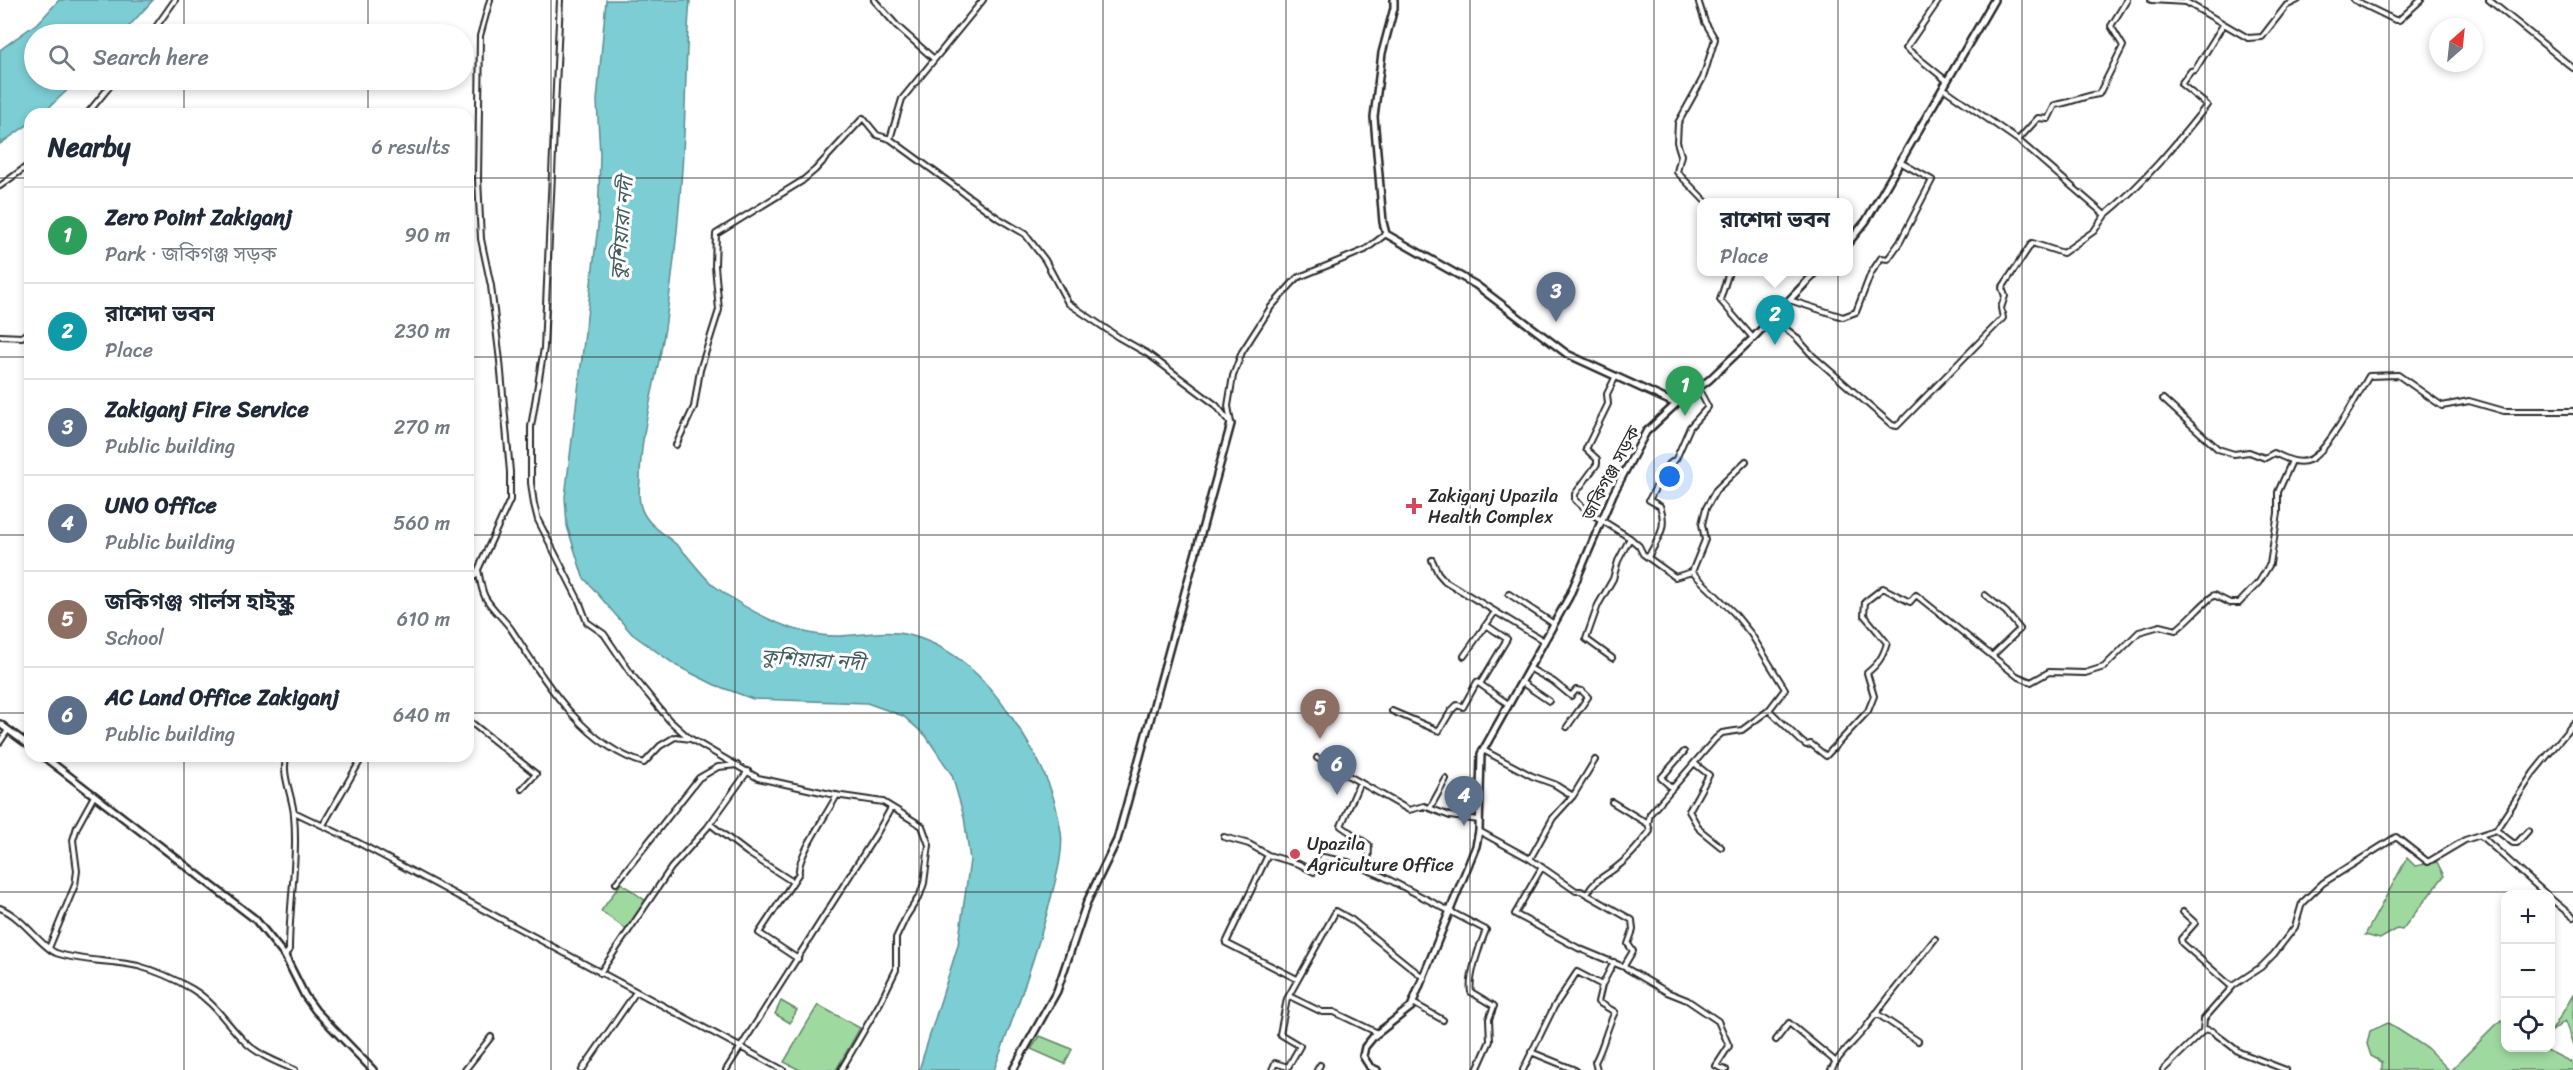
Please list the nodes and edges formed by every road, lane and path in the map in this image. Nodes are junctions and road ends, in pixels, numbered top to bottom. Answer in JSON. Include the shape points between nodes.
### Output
{"nodes":[{"id":1,"x":175,"y":0,"type":"edge"},
{"id":2,"x":490,"y":0,"type":"edge"},
{"id":3,"x":560,"y":0,"type":"edge"},
{"id":4,"x":874,"y":0,"type":"edge"},
{"id":5,"x":983,"y":0,"type":"edge"},
{"id":6,"x":1394,"y":0,"type":"edge"},
{"id":7,"x":1698,"y":0,"type":"edge"},
{"id":8,"x":1940,"y":0,"type":"edge"},
{"id":9,"x":1994,"y":0,"type":"edge"},
{"id":10,"x":2127,"y":0,"type":"edge"},
{"id":11,"x":2151,"y":0,"type":"edge"},
{"id":12,"x":2298,"y":0,"type":"edge"},
{"id":13,"x":2354,"y":0,"type":"edge"},
{"id":14,"x":2421,"y":0,"type":"edge"},
{"id":15,"x":2488,"y":0,"type":"edge"},
{"id":16,"x":158,"y":24,"type":"edge"},
{"id":17,"x":2223,"y":24,"type":"junction"},
{"id":18,"x":934,"y":59,"type":"junction"},
{"id":19,"x":2573,"y":68,"type":"edge"},
{"id":20,"x":1947,"y":81,"type":"junction"},
{"id":21,"x":1943,"y":88,"type":"junction"},
{"id":22,"x":107,"y":90,"type":"edge"},
{"id":23,"x":92,"y":108,"type":"edge"},
{"id":24,"x":890,"y":140,"type":"junction"},
{"id":25,"x":2018,"y":140,"type":"junction"},
{"id":26,"x":1900,"y":162,"type":"junction"},
{"id":27,"x":24,"y":168,"type":"edge"},
{"id":28,"x":0,"y":186,"type":"edge"},
{"id":29,"x":1702,"y":198,"type":"edge"},
{"id":30,"x":2105,"y":214,"type":"junction"},
{"id":31,"x":1386,"y":234,"type":"junction"},
{"id":32,"x":1853,"y":237,"type":"edge"},
{"id":33,"x":1729,"y":276,"type":"edge"},
{"id":34,"x":1812,"y":276,"type":"edge"},
{"id":35,"x":1789,"y":300,"type":"junction"},
{"id":36,"x":1772,"y":318,"type":"junction"},
{"id":37,"x":24,"y":335,"type":"edge"},
{"id":38,"x":0,"y":336,"type":"edge"},
{"id":39,"x":1753,"y":338,"type":"junction"},
{"id":40,"x":1616,"y":376,"type":"junction"},
{"id":41,"x":1698,"y":388,"type":"junction"},
{"id":42,"x":2163,"y":399,"type":"dead end"},
{"id":43,"x":1676,"y":404,"type":"junction"},
{"id":44,"x":2573,"y":411,"type":"edge"},
{"id":45,"x":1231,"y":424,"type":"junction"},
{"id":46,"x":676,"y":445,"type":"dead end"},
{"id":47,"x":1746,"y":461,"type":"dead end"},
{"id":48,"x":2292,"y":461,"type":"junction"},
{"id":49,"x":1602,"y":520,"type":"junction"},
{"id":50,"x":1630,"y":538,"type":"junction"},
{"id":51,"x":1648,"y":556,"type":"junction"},
{"id":52,"x":1432,"y":560,"type":"dead end"},
{"id":53,"x":478,"y":570,"type":"junction"},
{"id":54,"x":1692,"y":572,"type":"junction"},
{"id":55,"x":474,"y":575,"type":"edge"},
{"id":56,"x":1509,"y":594,"type":"dead end"},
{"id":57,"x":1985,"y":596,"type":"dead end"},
{"id":58,"x":1495,"y":612,"type":"junction"},
{"id":59,"x":1554,"y":624,"type":"junction"},
{"id":60,"x":1486,"y":625,"type":"junction"},
{"id":61,"x":1544,"y":641,"type":"junction"},
{"id":62,"x":1464,"y":656,"type":"dead end"},
{"id":63,"x":1993,"y":656,"type":"junction"},
{"id":64,"x":1612,"y":658,"type":"dead end"},
{"id":65,"x":1529,"y":668,"type":"junction"},
{"id":66,"x":1521,"y":682,"type":"junction"},
{"id":67,"x":1480,"y":684,"type":"junction"},
{"id":68,"x":1549,"y":701,"type":"dead end"},
{"id":69,"x":1508,"y":704,"type":"junction"},
{"id":70,"x":1769,"y":710,"type":"junction"},
{"id":71,"x":1392,"y":711,"type":"dead end"},
{"id":72,"x":0,"y":724,"type":"edge"},
{"id":73,"x":2573,"y":724,"type":"edge"},
{"id":74,"x":474,"y":725,"type":"edge"},
{"id":75,"x":1567,"y":726,"type":"dead end"},
{"id":76,"x":8,"y":730,"type":"junction"},
{"id":77,"x":691,"y":739,"type":"junction"},
{"id":78,"x":0,"y":742,"type":"edge"},
{"id":79,"x":24,"y":742,"type":"edge"},
{"id":80,"x":1483,"y":750,"type":"junction"},
{"id":81,"x":1684,"y":752,"type":"dead end"},
{"id":82,"x":1317,"y":758,"type":"dead end"},
{"id":83,"x":1595,"y":760,"type":"dead end"},
{"id":84,"x":50,"y":762,"type":"edge"},
{"id":85,"x":285,"y":762,"type":"edge"},
{"id":86,"x":360,"y":762,"type":"edge"},
{"id":87,"x":1694,"y":763,"type":"junction"},
{"id":88,"x":738,"y":765,"type":"junction"},
{"id":89,"x":748,"y":771,"type":"junction"},
{"id":90,"x":1446,"y":779,"type":"dead end"},
{"id":91,"x":1360,"y":782,"type":"junction"},
{"id":92,"x":1671,"y":787,"type":"junction"},
{"id":93,"x":522,"y":789,"type":"dead end"},
{"id":94,"x":837,"y":795,"type":"junction"},
{"id":95,"x":93,"y":796,"type":"junction"},
{"id":96,"x":1573,"y":796,"type":"junction"},
{"id":97,"x":1612,"y":802,"type":"dead end"},
{"id":98,"x":891,"y":808,"type":"junction"},
{"id":99,"x":1430,"y":808,"type":"junction"},
{"id":100,"x":294,"y":813,"type":"junction"},
{"id":101,"x":1479,"y":820,"type":"junction"},
{"id":102,"x":710,"y":824,"type":"junction"},
{"id":103,"x":1648,"y":824,"type":"junction"},
{"id":104,"x":323,"y":825,"type":"junction"},
{"id":105,"x":2496,"y":830,"type":"junction"},
{"id":106,"x":1479,"y":831,"type":"junction"},
{"id":107,"x":2528,"y":831,"type":"dead end"},
{"id":108,"x":2481,"y":836,"type":"junction"},
{"id":109,"x":1224,"y":837,"type":"dead end"},
{"id":110,"x":1721,"y":847,"type":"dead end"},
{"id":111,"x":1268,"y":855,"type":"junction"},
{"id":112,"x":1530,"y":859,"type":"junction"},
{"id":113,"x":1542,"y":867,"type":"junction"},
{"id":114,"x":1368,"y":870,"type":"junction"},
{"id":115,"x":793,"y":882,"type":"junction"},
{"id":116,"x":616,"y":883,"type":"dead end"},
{"id":117,"x":2542,"y":890,"type":"edge"},
{"id":118,"x":1587,"y":894,"type":"junction"},
{"id":119,"x":2555,"y":902,"type":"edge"},
{"id":120,"x":0,"y":908,"type":"edge"},
{"id":121,"x":1450,"y":911,"type":"junction"},
{"id":122,"x":2183,"y":912,"type":"dead end"},
{"id":123,"x":2573,"y":916,"type":"edge"},
{"id":124,"x":1935,"y":939,"type":"dead end"},
{"id":125,"x":49,"y":948,"type":"junction"},
{"id":126,"x":285,"y":956,"type":"junction"},
{"id":127,"x":798,"y":959,"type":"junction"},
{"id":128,"x":1614,"y":962,"type":"junction"},
{"id":129,"x":1624,"y":967,"type":"junction"},
{"id":130,"x":600,"y":973,"type":"junction"},
{"id":131,"x":1425,"y":978,"type":"junction"},
{"id":132,"x":1297,"y":979,"type":"junction"},
{"id":133,"x":1602,"y":985,"type":"junction"},
{"id":134,"x":2232,"y":987,"type":"junction"},
{"id":135,"x":636,"y":992,"type":"junction"},
{"id":136,"x":1288,"y":996,"type":"junction"},
{"id":137,"x":1413,"y":1003,"type":"junction"},
{"id":138,"x":1876,"y":1012,"type":"junction"},
{"id":139,"x":1443,"y":1020,"type":"dead end"},
{"id":140,"x":2205,"y":1029,"type":"junction"},
{"id":141,"x":1378,"y":1033,"type":"junction"},
{"id":142,"x":491,"y":1037,"type":"dead end"},
{"id":143,"x":1776,"y":1040,"type":"dead end"},
{"id":144,"x":1918,"y":1041,"type":"dead end"},
{"id":145,"x":740,"y":1048,"type":"junction"},
{"id":146,"x":1531,"y":1052,"type":"junction"},
{"id":147,"x":1835,"y":1061,"type":"junction"},
{"id":148,"x":1320,"y":1065,"type":"dead end"},
{"id":149,"x":1714,"y":1068,"type":"edge"},
{"id":150,"x":295,"y":1070,"type":"edge"},
{"id":151,"x":373,"y":1070,"type":"edge"},
{"id":152,"x":465,"y":1070,"type":"edge"},
{"id":153,"x":582,"y":1070,"type":"edge"},
{"id":154,"x":726,"y":1070,"type":"edge"},
{"id":155,"x":784,"y":1070,"type":"edge"},
{"id":156,"x":841,"y":1070,"type":"edge"},
{"id":157,"x":1012,"y":1070,"type":"edge"},
{"id":158,"x":1272,"y":1070,"type":"edge"},
{"id":159,"x":1317,"y":1070,"type":"edge"},
{"id":160,"x":1377,"y":1070,"type":"edge"},
{"id":161,"x":1477,"y":1070,"type":"edge"},
{"id":162,"x":1523,"y":1070,"type":"edge"},
{"id":163,"x":1575,"y":1070,"type":"edge"},
{"id":164,"x":1597,"y":1070,"type":"edge"},
{"id":165,"x":1726,"y":1070,"type":"edge"},
{"id":166,"x":1831,"y":1070,"type":"edge"},
{"id":167,"x":2163,"y":1070,"type":"edge"},
{"id":168,"x":2286,"y":1070,"type":"edge"}],
"edges":[{"from":1,"to":16,"type":"street"},
{"from":2,"to":53,"type":"street","via":[[480,36],[478,179],[481,239],[500,361],[510,500]]},
{"from":3,"to":77,"type":"street","via":[[544,348],[531,427],[534,504],[587,622],[604,634],[638,683]]},
{"from":4,"to":18,"type":"street"},
{"from":5,"to":18,"type":"street"},
{"from":6,"to":31,"type":"main road","via":[[1374,117]]},
{"from":7,"to":29,"type":"street","via":[[1715,39],[1703,78],[1678,123],[1681,155],[1677,172]]},
{"from":8,"to":20,"type":"street","via":[[1906,48]]},
{"from":9,"to":20,"type":"main road"},
{"from":10,"to":25,"type":"street","via":[[2111,26],[2123,46],[2098,94],[2055,105],[2048,119],[2038,118]]},
{"from":11,"to":17,"type":"street","via":[[2186,2]]},
{"from":12,"to":17,"type":"street","via":[[2286,6],[2262,37],[2248,38]]},
{"from":13,"to":14,"type":"street","via":[[2395,20]]},
{"from":15,"to":19,"type":"street"},
{"from":17,"to":30,"type":"street","via":[[2199,65],[2181,84],[2207,105],[2126,196]]},
{"from":18,"to":24,"type":"street","via":[[902,99]]},
{"from":20,"to":21,"type":"main road"},
{"from":21,"to":25,"type":"street"},
{"from":21,"to":26,"type":"main road"},
{"from":22,"to":23,"type":"street"},
{"from":24,"to":45,"type":"street","via":[[1025,234],[1045,260],[1068,303],[1148,354],[1216,405]]},
{"from":24,"to":46,"type":"street","via":[[877,135],[863,118],[802,181],[716,234],[719,310],[700,370],[694,407]]},
{"from":25,"to":30,"type":"street"},
{"from":26,"to":32,"type":"main road"},
{"from":26,"to":35,"type":"street","via":[[1932,180],[1900,242],[1871,273],[1856,312],[1843,317]]},
{"from":27,"to":28,"type":"street"},
{"from":30,"to":36,"type":"street","via":[[2094,231],[2063,253],[2032,243],[2002,288],[2003,318],[1897,426]]},
{"from":31,"to":40,"type":"main road","via":[[1476,285],[1567,354]]},
{"from":31,"to":45,"type":"street","via":[[1365,250],[1297,279],[1278,298],[1251,337],[1233,376],[1228,406]]},
{"from":33,"to":39,"type":"street","via":[[1720,300]]},
{"from":34,"to":35,"type":"main road","name":"জকিগঞ্জ সড়ক"},
{"from":35,"to":36,"type":"main road","name":"জকিগঞ্জ সড়ক"},
{"from":36,"to":39,"type":"main road","name":"জকিগঞ্জ সড়ক"},
{"from":37,"to":38,"type":"street"},
{"from":39,"to":41,"type":"main road","name":"জকিগঞ্জ সড়ক"},
{"from":40,"to":43,"type":"main road"},
{"from":40,"to":49,"type":"street","via":[[1607,394],[1608,404],[1586,449],[1598,464],[1575,494],[1575,500]]},
{"from":41,"to":43,"type":"main road","name":"জকিগঞ্জ সড়ক"},
{"from":41,"to":51,"type":"street","via":[[1708,407],[1690,427],[1676,459],[1667,466],[1649,500],[1660,507],[1664,518],[1662,533]]},
{"from":42,"to":48,"type":"street","via":[[2218,449],[2265,458],[2274,453]]},
{"from":43,"to":49,"type":"main road","name":"জকিগঞ্জ সড়ক","via":[[1647,432]]},
{"from":44,"to":48,"type":"street","via":[[2504,411],[2469,401],[2442,406],[2398,375],[2368,376],[2349,413],[2323,448],[2310,460]]},
{"from":45,"to":157,"type":"main road","via":[[1117,840],[1087,902],[1057,991]]},
{"from":47,"to":54,"type":"street","via":[[1716,490],[1706,508],[1702,524],[1705,540]]},
{"from":48,"to":63,"type":"street","via":[[2278,492],[2270,564],[2239,603],[2214,595],[2176,630],[2160,626],[2139,632],[2104,667],[2085,674],[2049,672],[2031,682]]},
{"from":49,"to":50,"type":"street"},
{"from":49,"to":59,"type":"main road","name":"জকিগঞ্জ সড়ক"},
{"from":50,"to":51,"type":"street"},
{"from":50,"to":64,"type":"street","via":[[1586,639]]},
{"from":51,"to":54,"type":"street","via":[[1675,578]]},
{"from":52,"to":58,"type":"street","via":[[1445,580]]},
{"from":53,"to":55,"type":"street"},
{"from":53,"to":77,"type":"street","via":[[485,596],[564,706],[585,728],[626,758],[644,763],[675,737]]},
{"from":54,"to":70,"type":"street","via":[[1751,634],[1785,689]]},
{"from":56,"to":59,"type":"street"},
{"from":57,"to":63,"type":"street","via":[[2020,629]]},
{"from":58,"to":60,"type":"street"},
{"from":58,"to":61,"type":"street"},
{"from":59,"to":61,"type":"main road","name":"জকিগঞ্জ সড়ক"},
{"from":60,"to":62,"type":"street"},
{"from":60,"to":67,"type":"street","via":[[1507,639]]},
{"from":61,"to":65,"type":"main road","name":"জকিগঞ্জ সড়ক"},
{"from":63,"to":70,"type":"street","via":[[1931,609],[1925,600],[1916,595],[1910,602],[1883,588],[1865,602],[1864,615],[1887,643],[1877,665],[1867,673],[1874,696],[1861,720],[1826,756],[1811,744],[1806,745]]},
{"from":65,"to":66,"type":"main road","name":"জকিগঞ্জ সড়ক"},
{"from":65,"to":75,"type":"street","via":[[1571,696],[1576,690],[1588,697]]},
{"from":66,"to":68,"type":"street"},
{"from":66,"to":69,"type":"main road","name":"জকিগঞ্জ সড়ক"},
{"from":67,"to":69,"type":"street"},
{"from":67,"to":71,"type":"street","via":[[1477,682],[1463,707],[1457,705],[1451,711],[1439,731]]},
{"from":69,"to":80,"type":"main road","name":"জকিগঞ্জ সড়ক"},
{"from":70,"to":87,"type":"street","via":[[1742,730],[1722,733]]},
{"from":72,"to":76,"type":"main road"},
{"from":73,"to":105,"type":"street","via":[[2534,772]]},
{"from":74,"to":93,"type":"street","via":[[536,774]]},
{"from":76,"to":78,"type":"street"},
{"from":76,"to":79,"type":"main road"},
{"from":77,"to":88,"type":"street"},
{"from":80,"to":96,"type":"street"},
{"from":80,"to":101,"type":"main road","name":"জকিগঞ্জ সড়ক"},
{"from":81,"to":92,"type":"street","via":[[1661,778]]},
{"from":82,"to":91,"type":"street"},
{"from":83,"to":96,"type":"street"},
{"from":84,"to":95,"type":"main road"},
{"from":85,"to":100,"type":"street"},
{"from":86,"to":104,"type":"street"},
{"from":87,"to":92,"type":"street"},
{"from":87,"to":110,"type":"street","via":[[1709,775],[1689,811],[1700,830]]},
{"from":88,"to":89,"type":"street"},
{"from":88,"to":116,"type":"street","via":[[718,767],[699,778]]},
{"from":89,"to":94,"type":"street","via":[[758,778]]},
{"from":89,"to":102,"type":"street"},
{"from":90,"to":99,"type":"street"},
{"from":91,"to":99,"type":"street","via":[[1409,810]]},
{"from":91,"to":114,"type":"street","via":[[1341,826],[1369,845]]},
{"from":92,"to":103,"type":"street","via":[[1650,814]]},
{"from":94,"to":98,"type":"street","via":[[883,802]]},
{"from":94,"to":115,"type":"street"},
{"from":95,"to":125,"type":"street","via":[[73,840],[75,885]]},
{"from":95,"to":126,"type":"main road","via":[[255,919]]},
{"from":96,"to":112,"type":"street","via":[[1553,818]]},
{"from":97,"to":103,"type":"street"},
{"from":98,"to":127,"type":"street"},
{"from":98,"to":156,"type":"street","via":[[922,826],[929,845],[924,883],[896,938],[896,970]]},
{"from":99,"to":101,"type":"street","via":[[1450,816]]},
{"from":100,"to":104,"type":"street"},
{"from":100,"to":126,"type":"street","via":[[289,950]]},
{"from":101,"to":106,"type":"main road","name":"জকিগঞ্জ সড়ক"},
{"from":102,"to":115,"type":"street"},
{"from":102,"to":130,"type":"street","via":[[671,868]]},
{"from":103,"to":118,"type":"street","via":[[1650,831],[1642,842],[1616,868],[1599,877]]},
{"from":104,"to":130,"type":"street"},
{"from":105,"to":107,"type":"street","via":[[2513,843]]},
{"from":105,"to":108,"type":"street"},
{"from":106,"to":112,"type":"street"},
{"from":106,"to":121,"type":"main road","name":"জকিগঞ্জ সড়ক"},
{"from":108,"to":117,"type":"street"},
{"from":108,"to":134,"type":"street","via":[[2465,840],[2428,862],[2398,838],[2392,839],[2323,883],[2302,903],[2295,927],[2274,954]]},
{"from":109,"to":111,"type":"street"},
{"from":111,"to":114,"type":"street","via":[[1314,872],[1323,857]]},
{"from":111,"to":132,"type":"street","via":[[1226,943]]},
{"from":112,"to":113,"type":"street"},
{"from":113,"to":118,"type":"street","via":[[1576,891]]},
{"from":113,"to":128,"type":"street","via":[[1515,914],[1578,948]]},
{"from":114,"to":121,"type":"street"},
{"from":115,"to":127,"type":"street","via":[[759,933]]},
{"from":118,"to":129,"type":"street","via":[[1632,920],[1628,944],[1634,951]]},
{"from":119,"to":123,"type":"street"},
{"from":120,"to":125,"type":"street","via":[[14,914]]},
{"from":121,"to":131,"type":"main road","name":"জকিগঞ্জ সড়ক"},
{"from":121,"to":161,"type":"street","via":[[1486,930],[1469,984],[1471,992],[1494,1006],[1490,1041]]},
{"from":122,"to":134,"type":"street","via":[[2195,923],[2181,939],[2182,943]]},
{"from":124,"to":138,"type":"street"},
{"from":125,"to":150,"type":"street","via":[[163,974],[208,1000],[245,1042],[261,1054]]},
{"from":126,"to":151,"type":"main road","via":[[310,1004]]},
{"from":127,"to":145,"type":"street"},
{"from":128,"to":129,"type":"street"},
{"from":128,"to":133,"type":"street"},
{"from":129,"to":149,"type":"street","via":[[1718,1021],[1729,1046]]},
{"from":130,"to":135,"type":"street"},
{"from":131,"to":132,"type":"street","via":[[1336,911]]},
{"from":131,"to":137,"type":"main road","name":"জকিগঞ্জ সড়ক"},
{"from":132,"to":136,"type":"street"},
{"from":133,"to":146,"type":"street","via":[[1577,972]]},
{"from":133,"to":164,"type":"street","via":[[1598,1002],[1615,1012],[1595,1062]]},
{"from":134,"to":140,"type":"street","via":[[2204,1019]]},
{"from":135,"to":145,"type":"street"},
{"from":135,"to":153,"type":"street"},
{"from":136,"to":141,"type":"street"},
{"from":136,"to":158,"type":"street","via":[[1280,1034],[1300,1046],[1288,1067],[1275,1063]]},
{"from":137,"to":139,"type":"street"},
{"from":137,"to":141,"type":"main road","name":"জকিগঞ্জ সড়ক"},
{"from":138,"to":144,"type":"street"},
{"from":138,"to":147,"type":"street"},
{"from":140,"to":167,"type":"street"},
{"from":140,"to":168,"type":"street","via":[[2239,1052]]},
{"from":141,"to":160,"type":"main road","name":"জকিগঞ্জ সড়ক","via":[[1365,1047],[1363,1056]]},
{"from":142,"to":152,"type":"street"},
{"from":143,"to":147,"type":"street","via":[[1789,1023]]},
{"from":145,"to":154,"type":"street"},
{"from":145,"to":155,"type":"street"},
{"from":146,"to":162,"type":"street"},
{"from":146,"to":163,"type":"street"},
{"from":147,"to":166,"type":"street"},
{"from":148,"to":159,"type":"street"},
{"from":149,"to":165,"type":"street"}]}
